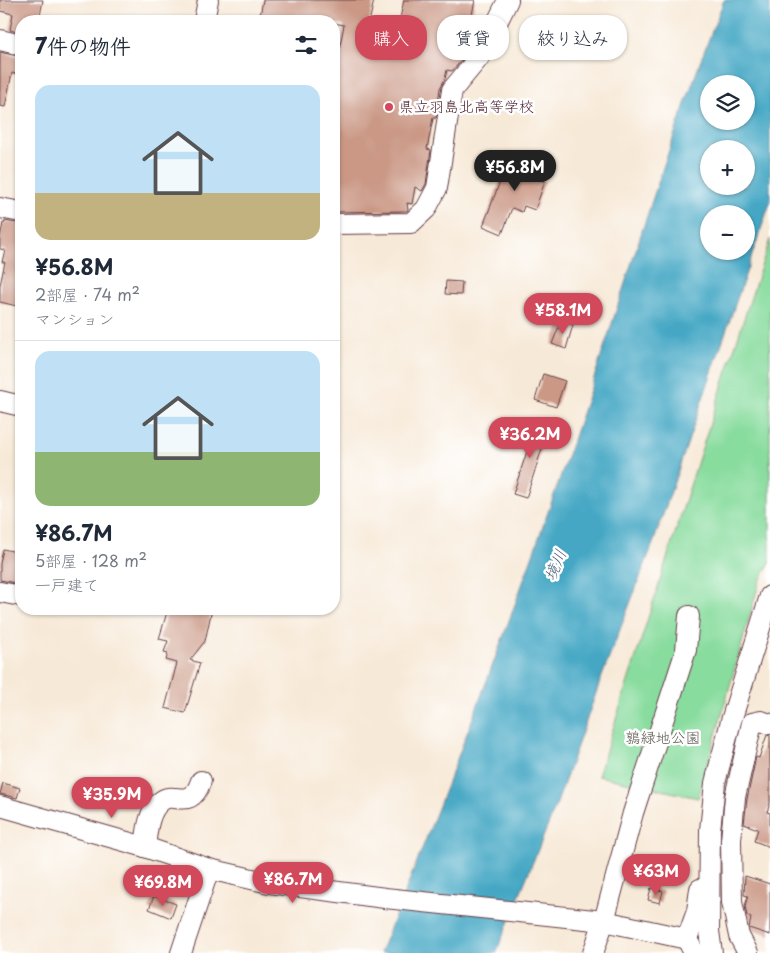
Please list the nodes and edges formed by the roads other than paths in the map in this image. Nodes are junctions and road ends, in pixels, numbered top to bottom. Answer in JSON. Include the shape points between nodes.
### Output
{"nodes":[{"id":1,"x":208,"y":0,"type":"edge"},
{"id":2,"x":508,"y":0,"type":"edge"},
{"id":3,"x":205,"y":15,"type":"edge"},
{"id":4,"x":0,"y":40,"type":"edge"},
{"id":5,"x":15,"y":44,"type":"edge"},
{"id":6,"x":0,"y":208,"type":"edge"},
{"id":7,"x":15,"y":211,"type":"edge"},
{"id":8,"x":340,"y":224,"type":"edge"},
{"id":9,"x":0,"y":401,"type":"edge"},
{"id":10,"x":15,"y":405,"type":"edge"},
{"id":11,"x":0,"y":592,"type":"edge"},
{"id":12,"x":15,"y":595,"type":"edge"},
{"id":13,"x":770,"y":596,"type":"edge"},
{"id":14,"x":689,"y":616,"type":"dead end"},
{"id":15,"x":770,"y":724,"type":"edge"},
{"id":16,"x":201,"y":781,"type":"dead end"},
{"id":17,"x":0,"y":806,"type":"edge"},
{"id":18,"x":145,"y":847,"type":"junction"},
{"id":19,"x":710,"y":864,"type":"junction"},
{"id":20,"x":209,"y":869,"type":"junction"},
{"id":21,"x":604,"y":921,"type":"junction"},
{"id":22,"x":691,"y":946,"type":"edge"},
{"id":23,"x":181,"y":953,"type":"edge"},
{"id":24,"x":593,"y":953,"type":"edge"},
{"id":25,"x":712,"y":953,"type":"edge"},
{"id":26,"x":744,"y":953,"type":"edge"},
{"id":27,"x":748,"y":953,"type":"edge"}],
"edges":[{"from":1,"to":3,"type":"street"},
{"from":2,"to":8,"type":"street","via":[[481,55],[452,90],[437,188],[426,209],[411,223]]},
{"from":4,"to":5,"type":"street"},
{"from":6,"to":7,"type":"street"},
{"from":9,"to":10,"type":"street"},
{"from":11,"to":12,"type":"street"},
{"from":13,"to":19,"type":"street","via":[[715,783]]},
{"from":14,"to":21,"type":"street","via":[[686,650],[633,813]]},
{"from":15,"to":27,"type":"street","via":[[752,723],[735,797],[730,840],[732,902],[739,936]]},
{"from":16,"to":18,"type":"street","via":[[198,790],[189,798],[164,799],[157,805],[150,819]]},
{"from":17,"to":18,"type":"street"},
{"from":18,"to":20,"type":"street"},
{"from":19,"to":22,"type":"street","via":[[703,868]]},
{"from":19,"to":25,"type":"street"},
{"from":19,"to":26,"type":"street","via":[[734,945]]},
{"from":20,"to":21,"type":"street","via":[[269,883]]},
{"from":20,"to":23,"type":"street"},
{"from":21,"to":22,"type":"street"},
{"from":21,"to":24,"type":"street"}]}
